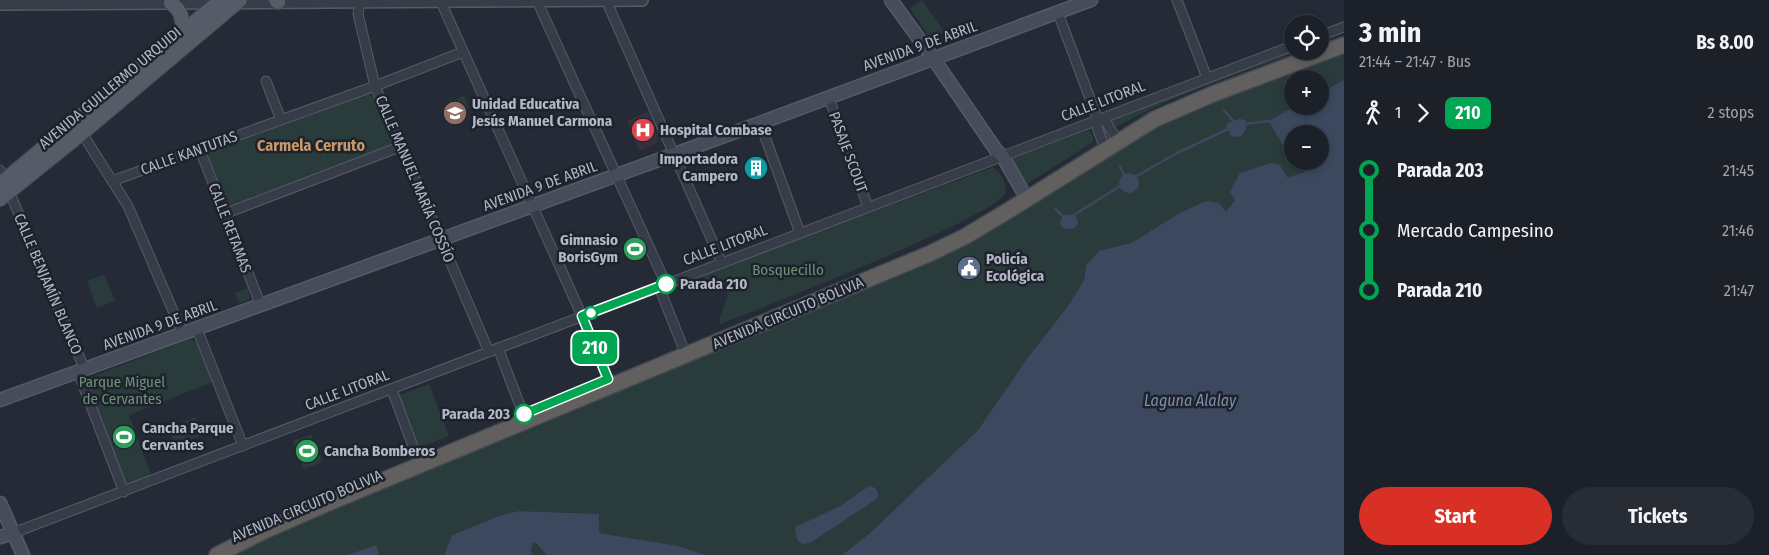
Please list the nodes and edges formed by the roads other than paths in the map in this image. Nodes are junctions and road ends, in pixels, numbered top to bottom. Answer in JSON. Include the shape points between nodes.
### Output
{"nodes":[{"id":1,"x":563,"y":0,"type":"edge"},
{"id":2,"x":606,"y":0,"type":"edge"},
{"id":3,"x":642,"y":0,"type":"edge"},
{"id":4,"x":891,"y":0,"type":"edge"},
{"id":5,"x":1091,"y":0,"type":"edge"},
{"id":6,"x":1177,"y":0,"type":"edge"},
{"id":7,"x":220,"y":1,"type":"edge"},
{"id":8,"x":239,"y":1,"type":"edge"},
{"id":9,"x":277,"y":1,"type":"edge"},
{"id":10,"x":359,"y":1,"type":"edge"},
{"id":11,"x":537,"y":1,"type":"edge"},
{"id":12,"x":95,"y":2,"type":"edge"},
{"id":13,"x":442,"y":2,"type":"junction"},
{"id":14,"x":171,"y":3,"type":"junction"},
{"id":15,"x":0,"y":4,"type":"edge"},
{"id":16,"x":1058,"y":13,"type":"junction"},
{"id":17,"x":1344,"y":27,"type":"edge"},
{"id":18,"x":182,"y":33,"type":"junction"},
{"id":19,"x":1329,"y":33,"type":"edge"},
{"id":20,"x":1344,"y":39,"type":"edge"},
{"id":21,"x":1329,"y":45,"type":"edge"},
{"id":22,"x":1344,"y":45,"type":"edge"},
{"id":23,"x":1284,"y":49,"type":"edge"},
{"id":24,"x":463,"y":52,"type":"junction"},
{"id":25,"x":933,"y":58,"type":"junction"},
{"id":26,"x":1286,"y":60,"type":"edge"},
{"id":27,"x":1207,"y":78,"type":"junction"},
{"id":28,"x":266,"y":81,"type":"dead end"},
{"id":29,"x":375,"y":86,"type":"junction"},
{"id":30,"x":829,"y":98,"type":"junction"},
{"id":31,"x":281,"y":120,"type":"junction"},
{"id":32,"x":1098,"y":120,"type":"junction"},
{"id":33,"x":760,"y":123,"type":"junction"},
{"id":34,"x":78,"y":128,"type":"junction"},
{"id":35,"x":1110,"y":142,"type":"junction"},
{"id":36,"x":402,"y":146,"type":"junction"},
{"id":37,"x":200,"y":150,"type":"junction"},
{"id":38,"x":674,"y":155,"type":"junction"},
{"id":39,"x":998,"y":156,"type":"junction"},
{"id":40,"x":617,"y":175,"type":"junction"},
{"id":41,"x":112,"y":181,"type":"junction"},
{"id":42,"x":3,"y":185,"type":"edge"},
{"id":43,"x":1022,"y":198,"type":"junction"},
{"id":44,"x":532,"y":206,"type":"junction"},
{"id":45,"x":868,"y":207,"type":"junction"},
{"id":46,"x":224,"y":214,"type":"junction"},
{"id":47,"x":800,"y":233,"type":"junction"},
{"id":48,"x":441,"y":239,"type":"junction"},
{"id":49,"x":722,"y":263,"type":"junction"},
{"id":50,"x":663,"y":286,"type":"junction"},
{"id":51,"x":261,"y":306,"type":"junction"},
{"id":52,"x":582,"y":316,"type":"junction"},
{"id":53,"x":197,"y":329,"type":"junction"},
{"id":54,"x":183,"y":334,"type":"junction"},
{"id":55,"x":498,"y":348,"type":"junction"},
{"id":56,"x":488,"y":352,"type":"junction"},
{"id":57,"x":685,"y":352,"type":"junction"},
{"id":58,"x":81,"y":371,"type":"junction"},
{"id":59,"x":609,"y":383,"type":"junction"},
{"id":60,"x":392,"y":390,"type":"junction"},
{"id":61,"x":0,"y":400,"type":"edge"},
{"id":62,"x":525,"y":417,"type":"junction"},
{"id":63,"x":243,"y":446,"type":"junction"},
{"id":64,"x":419,"y":462,"type":"junction"},
{"id":65,"x":124,"y":492,"type":"junction"},
{"id":66,"x":0,"y":503,"type":"edge"},
{"id":67,"x":13,"y":533,"type":"junction"},
{"id":68,"x":0,"y":536,"type":"edge"},
{"id":69,"x":23,"y":555,"type":"edge"},
{"id":70,"x":204,"y":555,"type":"edge"},
{"id":71,"x":217,"y":555,"type":"edge"}],
"edges":[{"from":1,"to":2,"type":"street"},
{"from":1,"to":11,"type":"street"},
{"from":2,"to":3,"type":"street"},
{"from":2,"to":38,"type":"street"},
{"from":4,"to":25,"type":"main road"},
{"from":5,"to":16,"type":"main road","name":"AVENIDA 9 DE ABRIL"},
{"from":6,"to":27,"type":"street"},
{"from":7,"to":8,"type":"street"},
{"from":7,"to":14,"type":"street"},
{"from":7,"to":18,"type":"main road","name":"AVENIDA GUILLERMO URQUIDI"},
{"from":8,"to":9,"type":"street"},
{"from":8,"to":34,"type":"main road","name":"AVENIDA GUILLERMO URQUIDI"},
{"from":9,"to":10,"type":"street"},
{"from":10,"to":13,"type":"street"},
{"from":10,"to":29,"type":"street","name":"CALLE MANUEL MARÍA COSSÍO","via":[[358,14]]},
{"from":11,"to":13,"type":"street"},
{"from":11,"to":40,"type":"street"},
{"from":12,"to":14,"type":"street"},
{"from":12,"to":15,"type":"street"},
{"from":13,"to":24,"type":"street"},
{"from":14,"to":18,"type":"main road","via":[[181,14]]},
{"from":16,"to":25,"type":"main road","name":"AVENIDA 9 DE ABRIL"},
{"from":16,"to":32,"type":"street"},
{"from":17,"to":19,"type":"street"},
{"from":18,"to":34,"type":"main road","name":"AVENIDA GUILLERMO URQUIDI"},
{"from":20,"to":21,"type":"highway"},
{"from":22,"to":35,"type":"highway","name":"AVENIDA CIRCUITO BOLIVIA","via":[[1199,99]]},
{"from":23,"to":27,"type":"street","name":"CALLE LITORAL"},
{"from":24,"to":29,"type":"street","name":"CALLE KANTUTAS"},
{"from":24,"to":44,"type":"street"},
{"from":25,"to":30,"type":"main road","name":"AVENIDA 9 DE ABRIL"},
{"from":25,"to":39,"type":"main road"},
{"from":26,"to":35,"type":"highway","name":"AVENIDA CIRCUITO BOLIVIA","via":[[1172,103],[1145,117]]},
{"from":27,"to":32,"type":"street","name":"CALLE LITORAL"},
{"from":28,"to":31,"type":"street"},
{"from":29,"to":31,"type":"street","name":"CALLE KANTUTAS"},
{"from":29,"to":36,"type":"street","name":"CALLE MANUEL MARÍA COSSÍO"},
{"from":30,"to":33,"type":"main road","name":"AVENIDA 9 DE ABRIL"},
{"from":30,"to":45,"type":"street","name":"PASAJE SCOUT"},
{"from":31,"to":37,"type":"street","name":"CALLE KANTUTAS"},
{"from":32,"to":35,"type":"street","via":[[1097,128]]},
{"from":32,"to":35,"type":"street","via":[[1106,122]]},
{"from":32,"to":39,"type":"street","name":"CALLE LITORAL"},
{"from":33,"to":38,"type":"main road","name":"AVENIDA 9 DE ABRIL"},
{"from":33,"to":47,"type":"street"},
{"from":34,"to":41,"type":"street"},
{"from":34,"to":42,"type":"main road","name":"AVENIDA GUILLERMO URQUIDI"},
{"from":35,"to":43,"type":"highway","name":"AVENIDA CIRCUITO BOLIVIA"},
{"from":36,"to":46,"type":"street"},
{"from":36,"to":48,"type":"street","name":"CALLE MANUEL MARÍA COSSÍO"},
{"from":37,"to":41,"type":"street","name":"CALLE KANTUTAS"},
{"from":37,"to":46,"type":"street","name":"CALLE RETAMAS"},
{"from":38,"to":40,"type":"main road","name":"AVENIDA 9 DE ABRIL"},
{"from":38,"to":49,"type":"street"},
{"from":39,"to":43,"type":"main road"},
{"from":39,"to":45,"type":"street","name":"CALLE LITORAL"},
{"from":40,"to":44,"type":"main road","name":"AVENIDA 9 DE ABRIL"},
{"from":40,"to":50,"type":"street"},
{"from":41,"to":54,"type":"street","via":[[128,206]]},
{"from":42,"to":58,"type":"street","name":"CALLE BENJAMÍN BLANCO"},
{"from":43,"to":57,"type":"highway","name":"AVENIDA CIRCUITO BOLIVIA","via":[[932,245]]},
{"from":44,"to":48,"type":"main road","name":"AVENIDA 9 DE ABRIL"},
{"from":44,"to":52,"type":"street"},
{"from":45,"to":47,"type":"street","name":"CALLE LITORAL"},
{"from":46,"to":51,"type":"street","name":"CALLE RETAMAS"},
{"from":47,"to":49,"type":"street","name":"CALLE LITORAL"},
{"from":48,"to":51,"type":"main road","name":"AVENIDA 9 DE ABRIL"},
{"from":48,"to":56,"type":"street","name":"CALLE MANUEL MARÍA COSSÍO"},
{"from":49,"to":50,"type":"street","name":"CALLE LITORAL"},
{"from":50,"to":52,"type":"street","name":"CALLE LITORAL"},
{"from":50,"to":57,"type":"street"},
{"from":51,"to":53,"type":"main road","name":"AVENIDA 9 DE ABRIL"},
{"from":52,"to":55,"type":"street","name":"CALLE LITORAL"},
{"from":52,"to":59,"type":"street"},
{"from":53,"to":54,"type":"main road","name":"AVENIDA 9 DE ABRIL"},
{"from":53,"to":63,"type":"street"},
{"from":54,"to":58,"type":"main road","name":"AVENIDA 9 DE ABRIL"},
{"from":55,"to":56,"type":"street","name":"CALLE LITORAL"},
{"from":55,"to":62,"type":"street"},
{"from":56,"to":60,"type":"street","name":"CALLE LITORAL"},
{"from":57,"to":59,"type":"highway","name":"AVENIDA CIRCUITO BOLIVIA"},
{"from":58,"to":61,"type":"main road","name":"AVENIDA 9 DE ABRIL"},
{"from":58,"to":65,"type":"street","name":"CALLE BENJAMÍN BLANCO"},
{"from":59,"to":62,"type":"highway","name":"AVENIDA CIRCUITO BOLIVIA"},
{"from":60,"to":63,"type":"street","name":"CALLE LITORAL"},
{"from":60,"to":64,"type":"street"},
{"from":62,"to":64,"type":"highway","name":"AVENIDA CIRCUITO BOLIVIA"},
{"from":63,"to":65,"type":"street","name":"CALLE LITORAL"},
{"from":64,"to":70,"type":"highway","name":"AVENIDA CIRCUITO BOLIVIA","via":[[240,534]]},
{"from":64,"to":71,"type":"highway","name":"AVENIDA CIRCUITO BOLIVIA"},
{"from":65,"to":67,"type":"street","name":"CALLE LITORAL"},
{"from":66,"to":67,"type":"main road"},
{"from":67,"to":68,"type":"main road","name":"CALLE LITORAL"},
{"from":67,"to":69,"type":"main road"}]}
